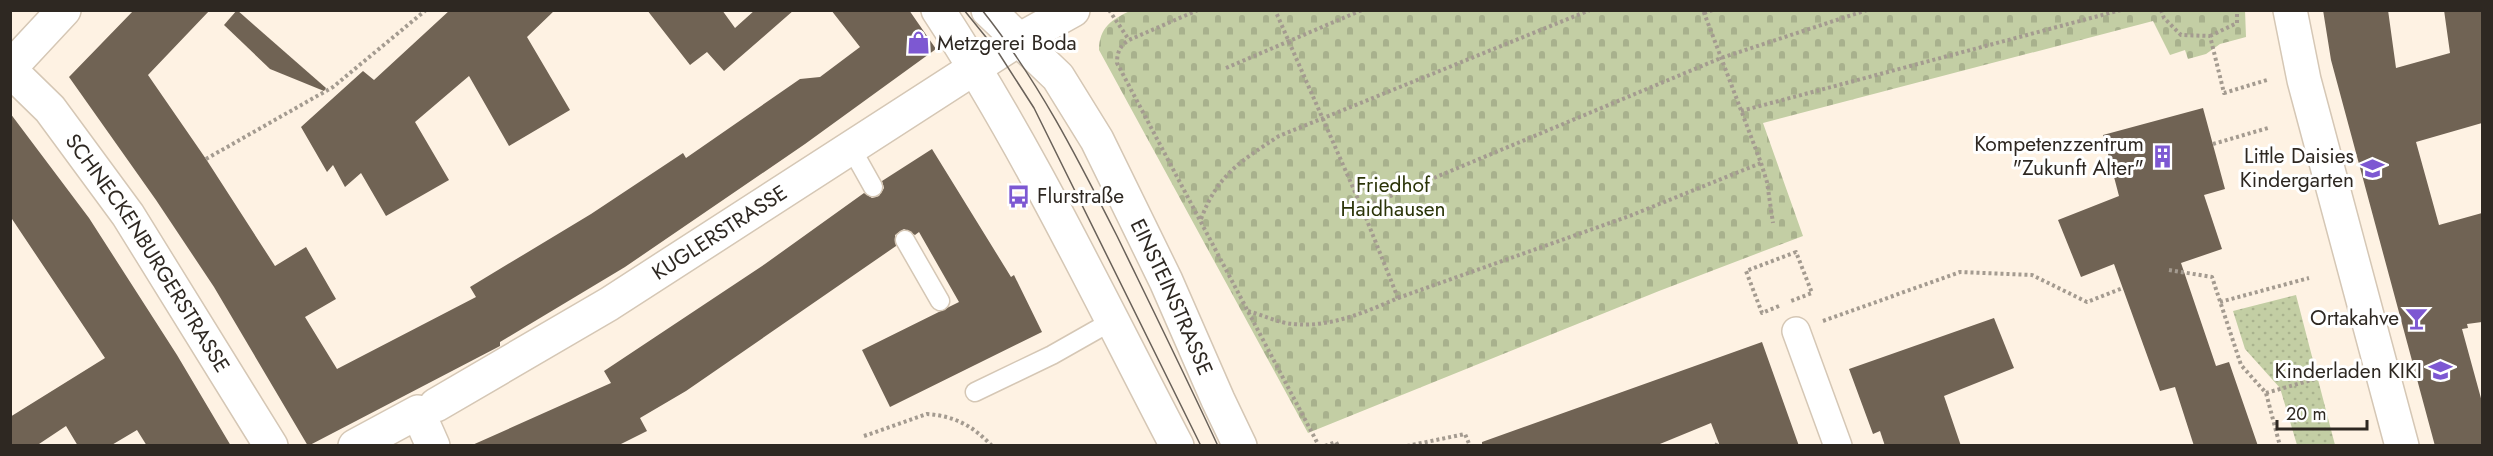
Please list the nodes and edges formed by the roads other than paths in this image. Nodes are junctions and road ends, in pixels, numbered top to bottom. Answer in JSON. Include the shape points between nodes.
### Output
{"nodes":[{"id":1,"x":64,"y":10,"type":"edge"},
{"id":2,"x":938,"y":10,"type":"edge"},
{"id":3,"x":988,"y":10,"type":"edge"},
{"id":4,"x":1073,"y":10,"type":"edge"},
{"id":5,"x":2290,"y":10,"type":"edge"},
{"id":6,"x":997,"y":53,"type":"junction"},
{"id":7,"x":10,"y":69,"type":"edge"},
{"id":8,"x":850,"y":146,"type":"junction"},
{"id":9,"x":873,"y":187,"type":"dead end"},
{"id":10,"x":905,"y":240,"type":"dead end"},
{"id":11,"x":940,"y":301,"type":"dead end"},
{"id":12,"x":1112,"y":321,"type":"junction"},
{"id":13,"x":1796,"y":331,"type":"road end"},
{"id":14,"x":975,"y":392,"type":"dead end"},
{"id":15,"x":427,"y":409,"type":"junction"},
{"id":16,"x":270,"y":446,"type":"edge"},
{"id":17,"x":355,"y":446,"type":"edge"},
{"id":18,"x":433,"y":446,"type":"edge"},
{"id":19,"x":1177,"y":446,"type":"edge"},
{"id":20,"x":1240,"y":446,"type":"edge"},
{"id":21,"x":1838,"y":446,"type":"edge"},
{"id":22,"x":2402,"y":446,"type":"edge"}],
"edges":[{"from":1,"to":7,"type":"street"},
{"from":2,"to":6,"type":"street","name":"EINSTEINSTRASSE"},
{"from":3,"to":6,"type":"street","name":"EINSTEINSTRASSE"},
{"from":4,"to":6,"type":"street"},
{"from":5,"to":22,"type":"street","via":[[2304,80]]},
{"from":6,"to":8,"type":"street","name":"KUGLERSTRASSE"},
{"from":6,"to":12,"type":"street","name":"EINSTEINSTRASSE"},
{"from":6,"to":20,"type":"street","name":"EINSTEINSTRASSE","via":[[1058,77],[1097,140]]},
{"from":7,"to":16,"type":"street","name":"SCHNECKENBURGERSTRASSE","via":[[50,109],[128,215]]},
{"from":8,"to":9,"type":"lane"},
{"from":8,"to":15,"type":"street","name":"KUGLERSTRASSE","via":[[609,304]]},
{"from":10,"to":11,"type":"lane"},
{"from":12,"to":14,"type":"lane"},
{"from":12,"to":19,"type":"street","name":"EINSTEINSTRASSE"},
{"from":13,"to":21,"type":"street"},
{"from":15,"to":17,"type":"street","name":"KUGLERSTRASSE"},
{"from":15,"to":18,"type":"street"}]}
